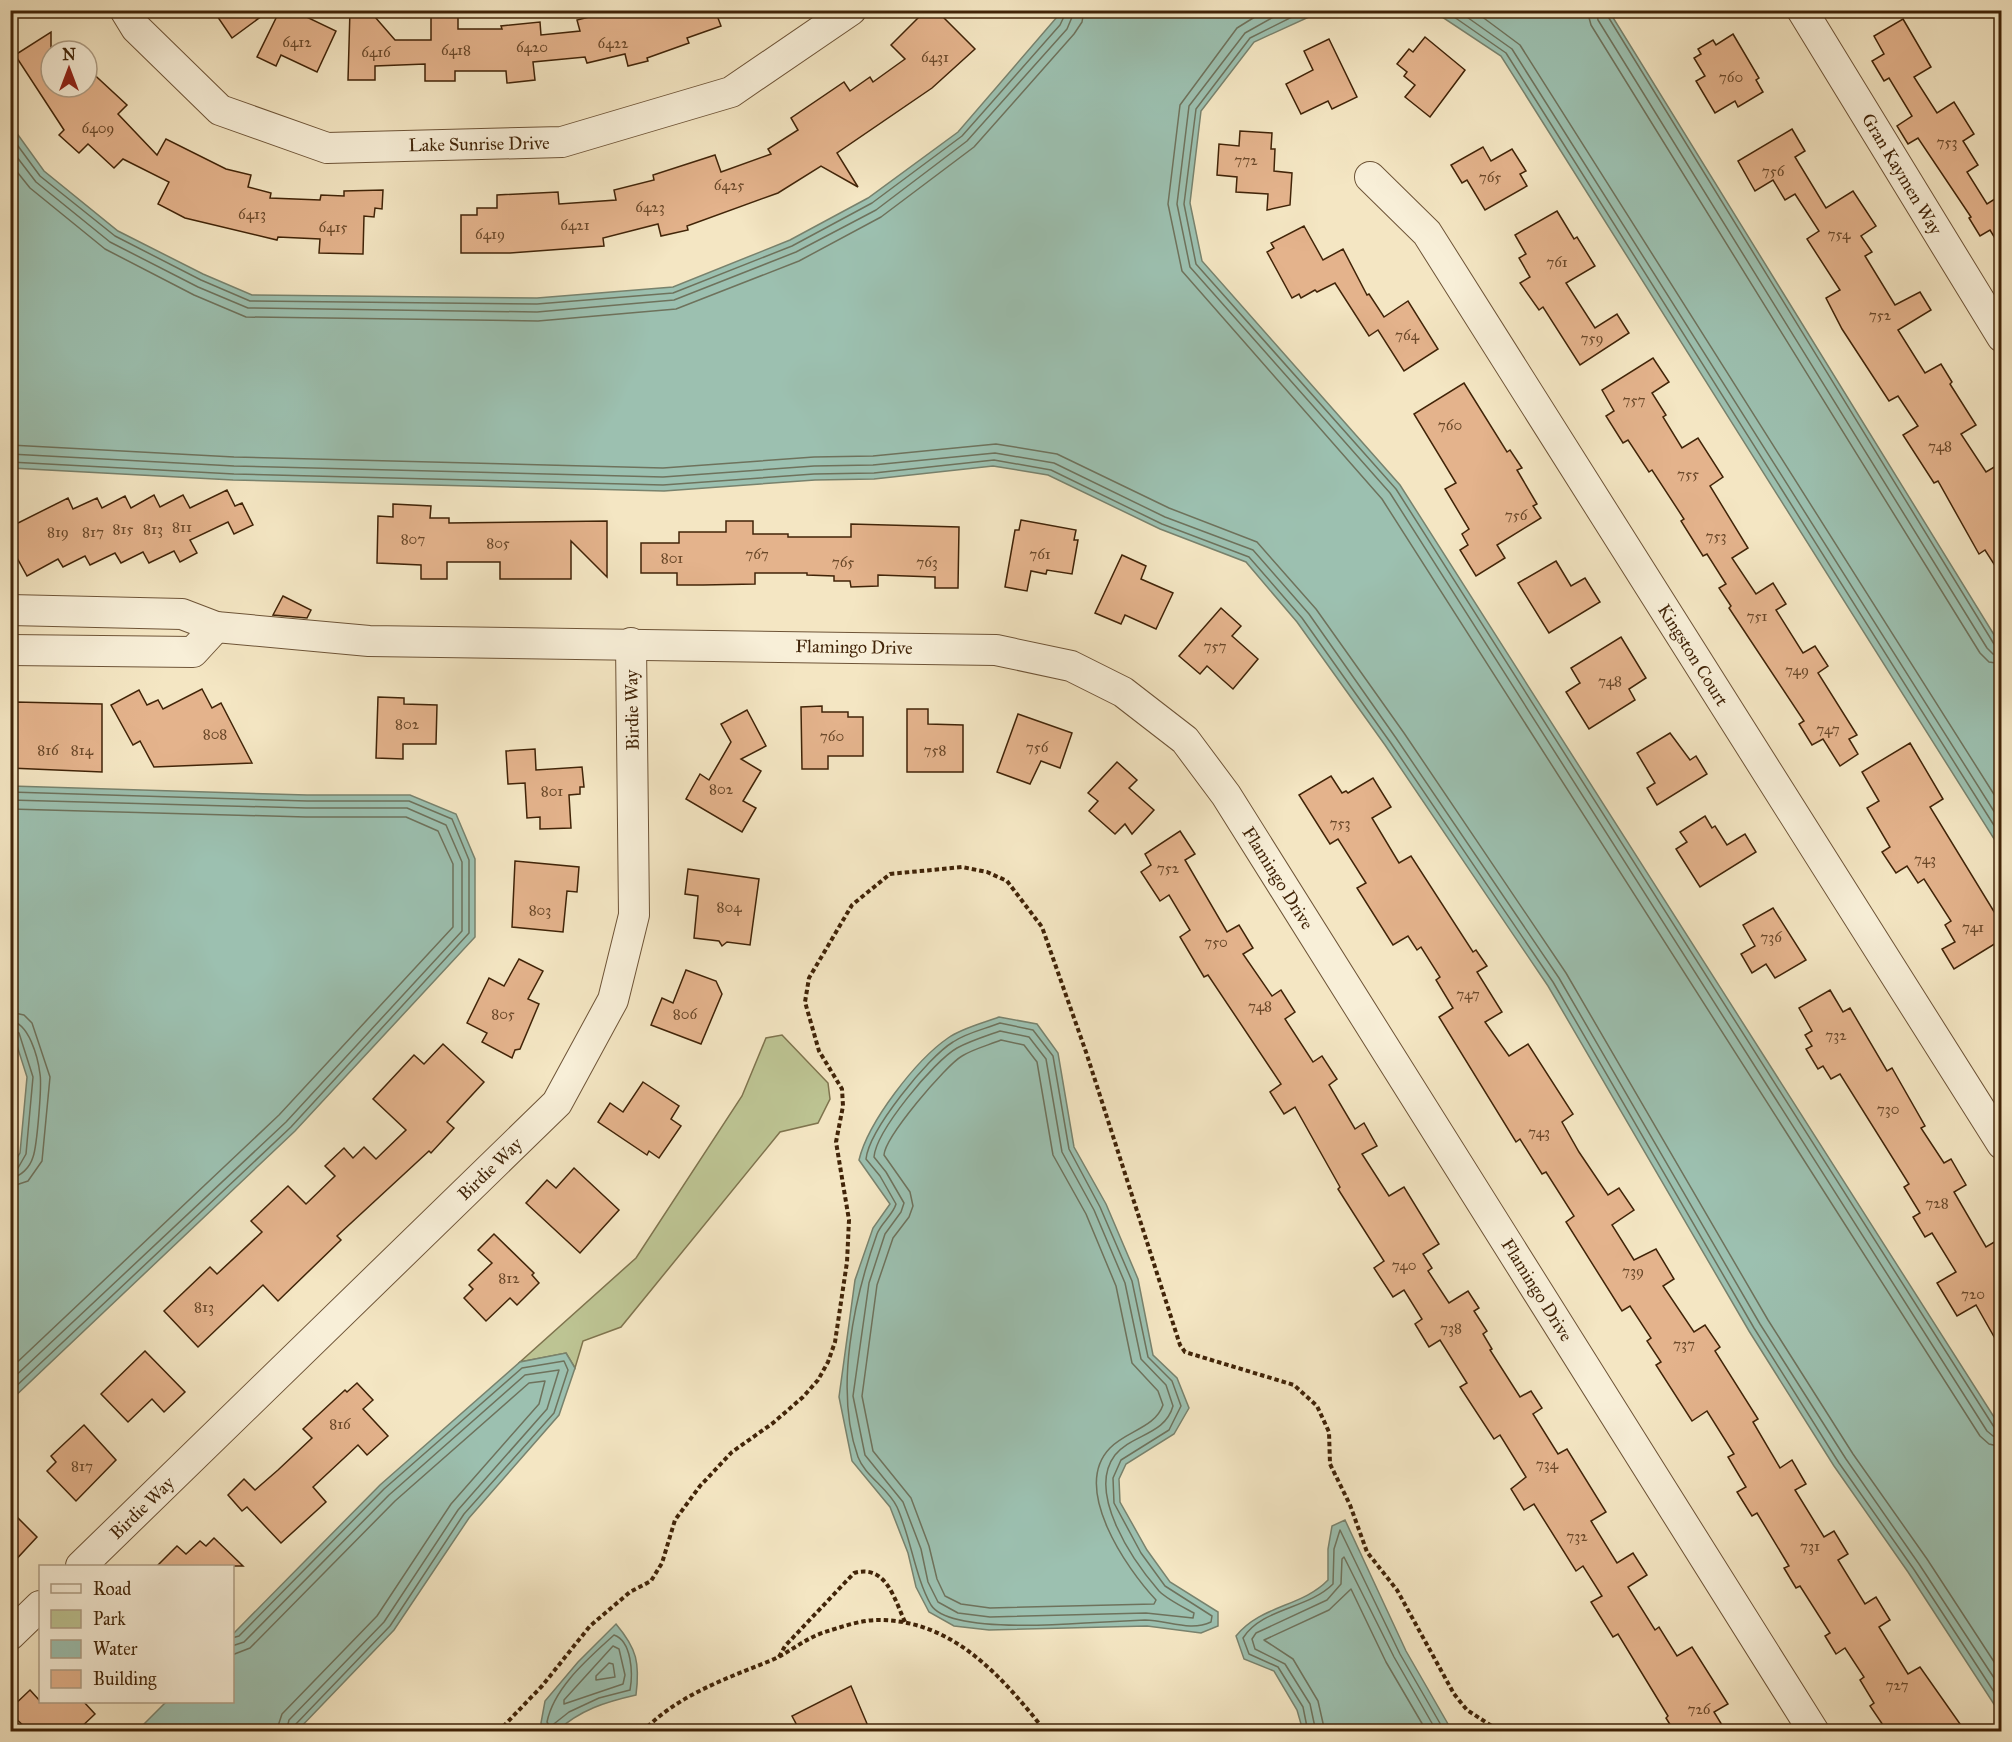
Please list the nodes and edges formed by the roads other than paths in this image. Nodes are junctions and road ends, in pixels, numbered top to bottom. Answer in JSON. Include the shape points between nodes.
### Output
{"nodes":[{"id":1,"x":125,"y":10,"type":"edge"},
{"id":2,"x":851,"y":10,"type":"edge"},
{"id":3,"x":1802,"y":10,"type":"edge"},
{"id":4,"x":1370,"y":177,"type":"dead end"},
{"id":5,"x":2001,"y":337,"type":"edge"},
{"id":6,"x":10,"y":610,"type":"edge"},
{"id":7,"x":216,"y":627,"type":"junction"},
{"id":8,"x":631,"y":643,"type":"junction"},
{"id":9,"x":10,"y":650,"type":"edge"},
{"id":10,"x":2001,"y":1144,"type":"edge"},
{"id":11,"x":82,"y":1565,"type":"edge"},
{"id":12,"x":39,"y":1607,"type":"edge"},
{"id":13,"x":10,"y":1635,"type":"edge"},
{"id":14,"x":1814,"y":1731,"type":"edge"}],
"edges":[{"from":1,"to":2,"type":"street","name":"Lake Sunrise Drive","via":[[136,28],[220,110],[327,148],[562,142],[731,92]]},
{"from":3,"to":5,"type":"street","name":"Gran Kaymen Way"},
{"from":4,"to":10,"type":"street","name":"Kingston Court","via":[[1427,233]]},
{"from":6,"to":7,"type":"street","name":"Flamingo Drive","via":[[182,614]]},
{"from":7,"to":8,"type":"street","name":"Flamingo Drive","via":[[369,641]]},
{"from":7,"to":9,"type":"street","via":[[193,652]]},
{"from":8,"to":11,"type":"street","name":"Birdie Way","via":[[634,915],[613,1000],[557,1104]]},
{"from":8,"to":14,"type":"street","name":"Flamingo Drive","via":[[996,650],[1071,666],[1123,692],[1185,740],[1226,795]]},
{"from":12,"to":13,"type":"street"}]}
